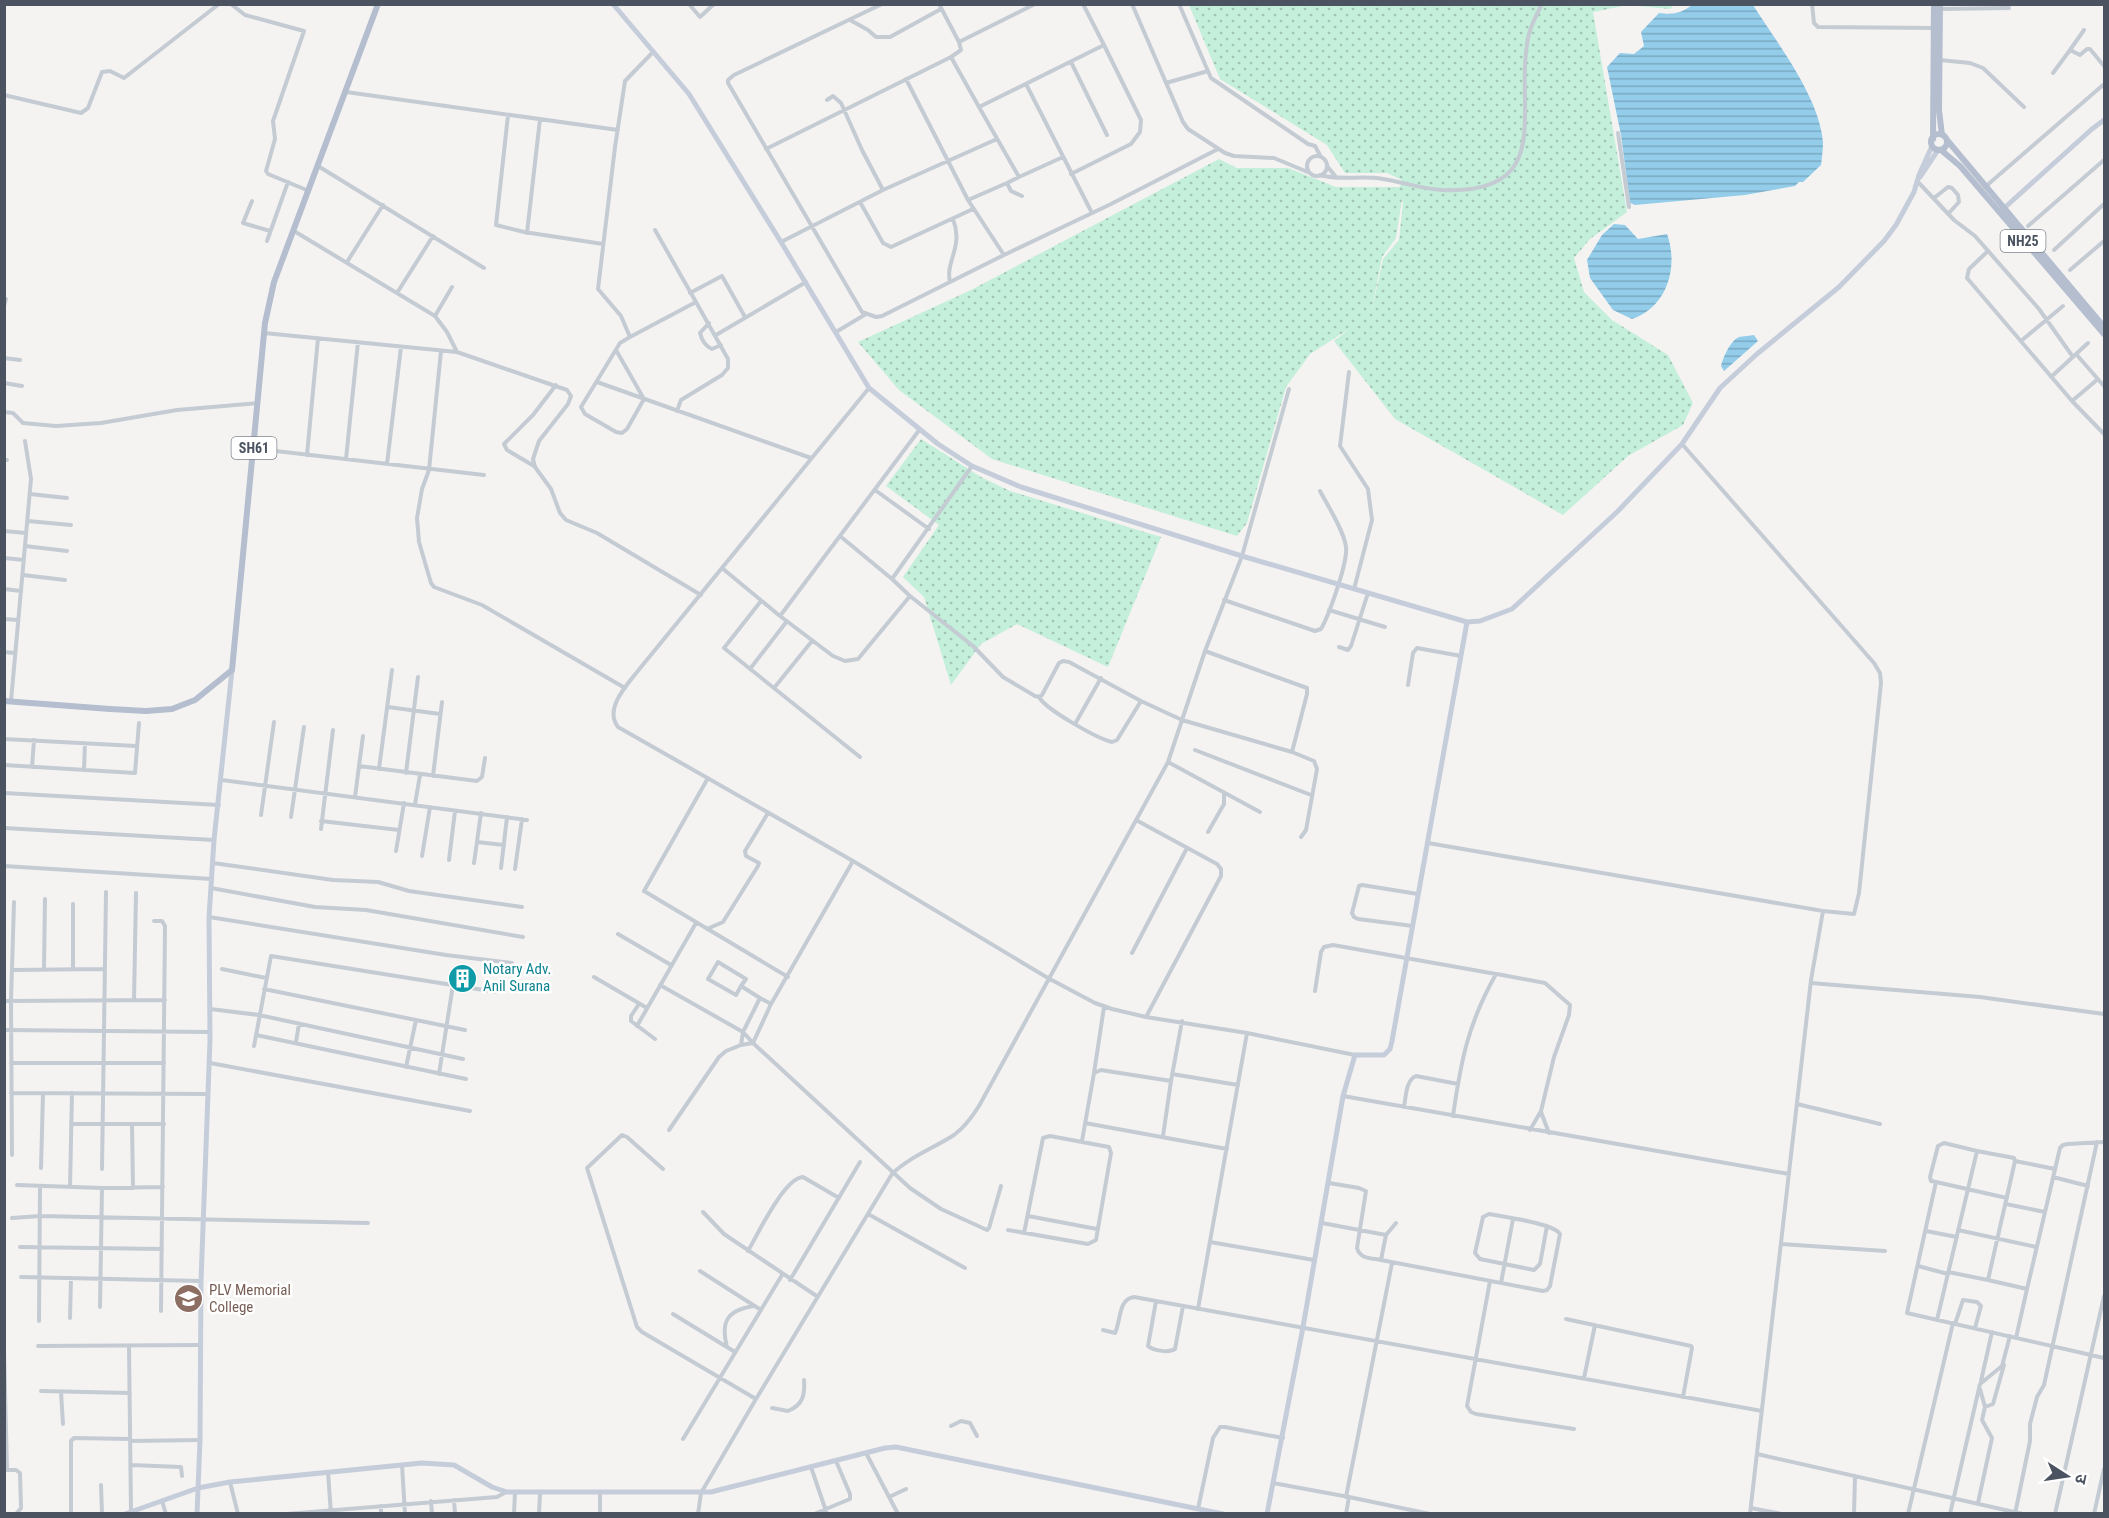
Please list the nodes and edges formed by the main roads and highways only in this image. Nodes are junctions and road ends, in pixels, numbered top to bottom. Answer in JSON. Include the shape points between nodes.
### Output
{"nodes":[{"id":1,"x":378,"y":4,"type":"edge"},
{"id":2,"x":1938,"y":6,"type":"edge"},
{"id":3,"x":1945,"y":138,"type":"junction"},
{"id":4,"x":1936,"y":146,"type":"junction"},
{"id":5,"x":2001,"y":211,"type":"junction"},
{"id":6,"x":2104,"y":326,"type":"edge"},
{"id":7,"x":2104,"y":334,"type":"edge"},
{"id":8,"x":8,"y":701,"type":"edge"}],
"edges":[{"from":1,"to":8,"type":"main road","number":"SH61","via":[[274,282],[264,333],[232,670],[195,700],[172,709],[134,711]]},
{"from":2,"to":3,"type":"main road","via":[[1939,110]]},
{"from":2,"to":4,"type":"main road"},
{"from":3,"to":4,"type":"main road","via":[[1945,148]]},
{"from":3,"to":4,"type":"main road","via":[[1935,136]]},
{"from":3,"to":5,"type":"main road","number":"NH25"},
{"from":4,"to":5,"type":"main road","number":"NH25"},
{"from":5,"to":6,"type":"main road","number":"NH25"},
{"from":5,"to":7,"type":"main road","number":"NH25"}]}
